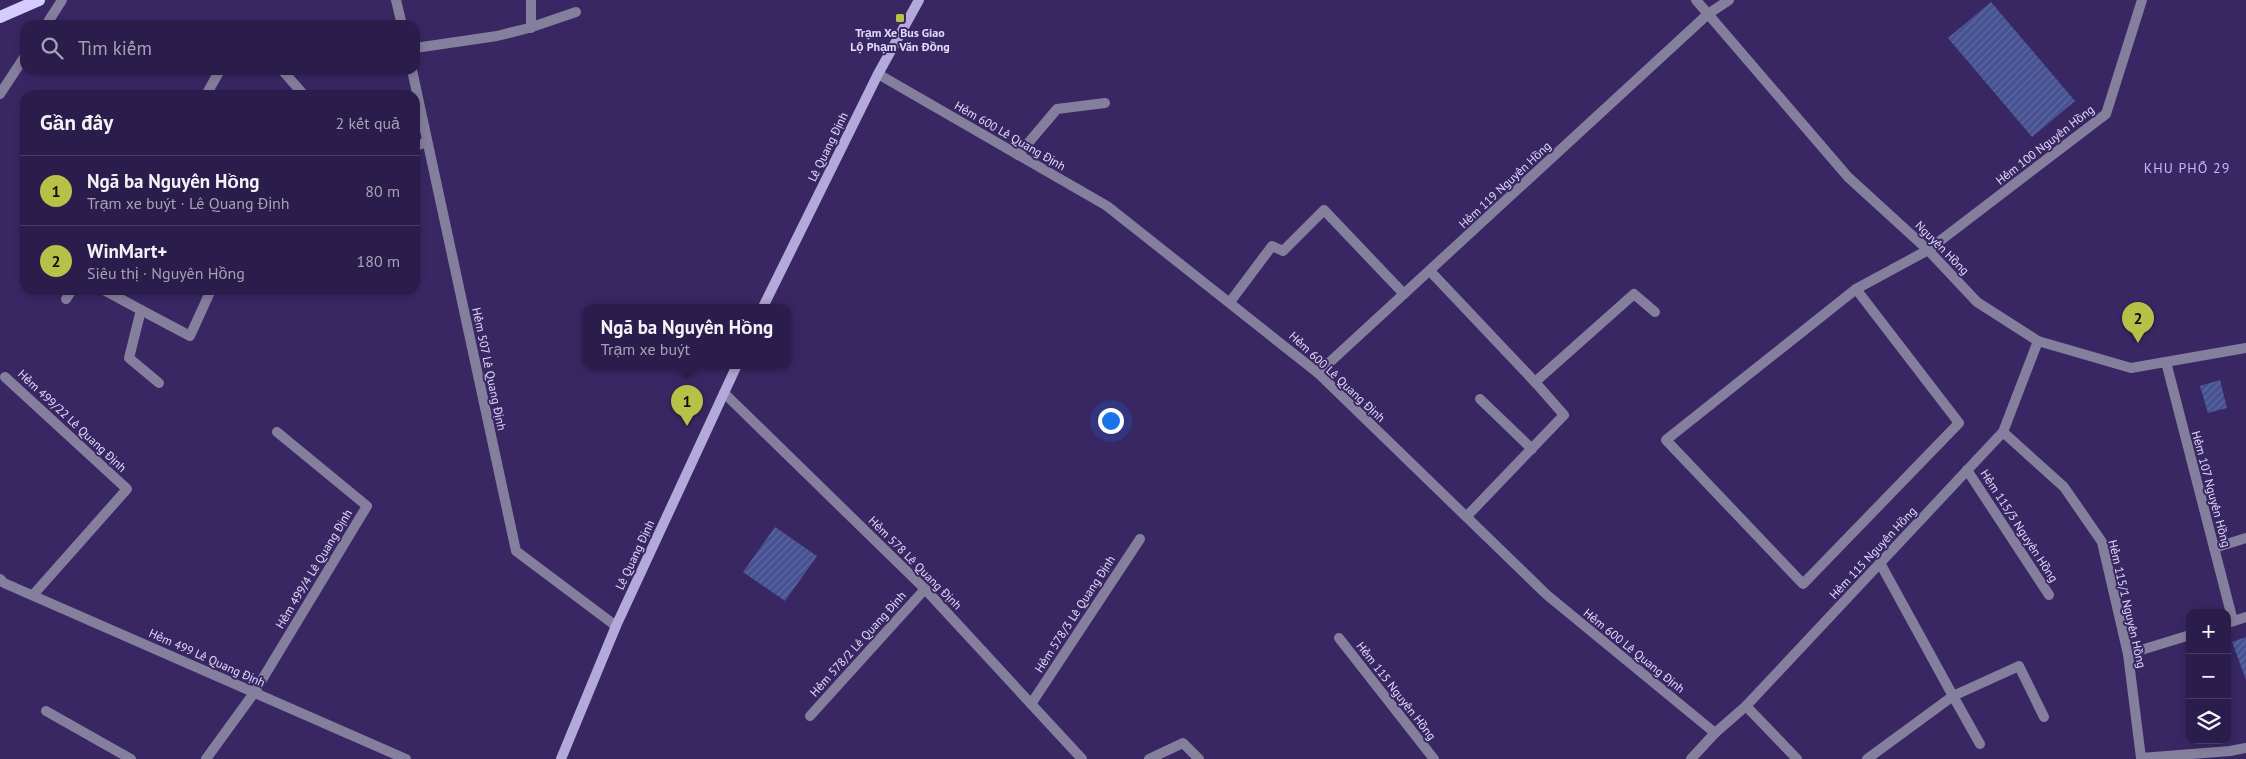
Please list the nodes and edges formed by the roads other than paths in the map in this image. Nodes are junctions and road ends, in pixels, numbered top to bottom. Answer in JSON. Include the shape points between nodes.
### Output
{"nodes":[{"id":1,"x":39,"y":0,"type":"edge"},
{"id":2,"x":62,"y":0,"type":"edge"},
{"id":3,"x":396,"y":0,"type":"edge"},
{"id":4,"x":531,"y":0,"type":"edge"},
{"id":5,"x":919,"y":0,"type":"edge"},
{"id":6,"x":1696,"y":0,"type":"edge"},
{"id":7,"x":1729,"y":0,"type":"edge"},
{"id":8,"x":2142,"y":0,"type":"edge"},
{"id":9,"x":576,"y":12,"type":"dead end"},
{"id":10,"x":1708,"y":14,"type":"junction"},
{"id":11,"x":0,"y":17,"type":"edge"},
{"id":12,"x":49,"y":20,"type":"edge"},
{"id":13,"x":401,"y":20,"type":"edge"},
{"id":14,"x":531,"y":28,"type":"junction"},
{"id":15,"x":420,"y":47,"type":"edge"},
{"id":16,"x":20,"y":64,"type":"edge"},
{"id":17,"x":878,"y":74,"type":"junction"},
{"id":18,"x":217,"y":75,"type":"edge"},
{"id":19,"x":286,"y":75,"type":"edge"},
{"id":20,"x":413,"y":75,"type":"edge"},
{"id":21,"x":209,"y":90,"type":"edge"},
{"id":22,"x":300,"y":90,"type":"edge"},
{"id":23,"x":416,"y":90,"type":"edge"},
{"id":24,"x":0,"y":94,"type":"edge"},
{"id":25,"x":1105,"y":103,"type":"dead end"},
{"id":26,"x":420,"y":108,"type":"edge"},
{"id":27,"x":427,"y":142,"type":"junction"},
{"id":28,"x":420,"y":144,"type":"edge"},
{"id":29,"x":1018,"y":155,"type":"junction"},
{"id":30,"x":1928,"y":250,"type":"junction"},
{"id":31,"x":1430,"y":272,"type":"junction"},
{"id":32,"x":1856,"y":289,"type":"junction"},
{"id":33,"x":1404,"y":294,"type":"junction"},
{"id":34,"x":113,"y":295,"type":"edge"},
{"id":35,"x":209,"y":295,"type":"edge"},
{"id":36,"x":1230,"y":302,"type":"junction"},
{"id":37,"x":764,"y":304,"type":"edge"},
{"id":38,"x":141,"y":310,"type":"junction"},
{"id":39,"x":1655,"y":312,"type":"dead end"},
{"id":40,"x":2038,"y":341,"type":"junction"},
{"id":41,"x":2246,"y":348,"type":"edge"},
{"id":42,"x":2166,"y":362,"type":"junction"},
{"id":43,"x":735,"y":369,"type":"edge"},
{"id":44,"x":1318,"y":373,"type":"junction"},
{"id":45,"x":5,"y":377,"type":"dead end"},
{"id":46,"x":159,"y":382,"type":"dead end"},
{"id":47,"x":1535,"y":382,"type":"junction"},
{"id":48,"x":724,"y":393,"type":"junction"},
{"id":49,"x":1480,"y":399,"type":"dead end"},
{"id":50,"x":277,"y":432,"type":"dead end"},
{"id":51,"x":2003,"y":432,"type":"junction"},
{"id":52,"x":1532,"y":448,"type":"junction"},
{"id":53,"x":1968,"y":470,"type":"junction"},
{"id":54,"x":1467,"y":516,"type":"junction"},
{"id":55,"x":1140,"y":538,"type":"dead end"},
{"id":56,"x":2246,"y":538,"type":"edge"},
{"id":57,"x":2214,"y":548,"type":"junction"},
{"id":58,"x":1880,"y":563,"type":"junction"},
{"id":59,"x":0,"y":579,"type":"edge"},
{"id":60,"x":925,"y":589,"type":"junction"},
{"id":61,"x":33,"y":595,"type":"junction"},
{"id":62,"x":2049,"y":595,"type":"dead end"},
{"id":63,"x":2227,"y":609,"type":"edge"},
{"id":64,"x":2246,"y":617,"type":"edge"},
{"id":65,"x":2231,"y":622,"type":"edge"},
{"id":66,"x":616,"y":626,"type":"junction"},
{"id":67,"x":2186,"y":636,"type":"edge"},
{"id":68,"x":1339,"y":638,"type":"dead end"},
{"id":69,"x":2128,"y":654,"type":"junction"},
{"id":70,"x":254,"y":693,"type":"junction"},
{"id":71,"x":1953,"y":696,"type":"junction"},
{"id":72,"x":1031,"y":704,"type":"junction"},
{"id":73,"x":1746,"y":706,"type":"junction"},
{"id":74,"x":46,"y":711,"type":"dead end"},
{"id":75,"x":810,"y":716,"type":"dead end"},
{"id":76,"x":2044,"y":717,"type":"dead end"},
{"id":77,"x":1715,"y":734,"type":"junction"},
{"id":78,"x":1980,"y":744,"type":"dead end"},
{"id":79,"x":2246,"y":748,"type":"edge"},
{"id":80,"x":1430,"y":758,"type":"edge"},
{"id":81,"x":131,"y":759,"type":"edge"},
{"id":82,"x":206,"y":759,"type":"edge"},
{"id":83,"x":406,"y":759,"type":"edge"},
{"id":84,"x":561,"y":759,"type":"edge"},
{"id":85,"x":1082,"y":759,"type":"edge"},
{"id":86,"x":1148,"y":759,"type":"edge"},
{"id":87,"x":1200,"y":759,"type":"edge"},
{"id":88,"x":1691,"y":759,"type":"edge"},
{"id":89,"x":1797,"y":759,"type":"edge"},
{"id":90,"x":1868,"y":759,"type":"edge"},
{"id":91,"x":2141,"y":759,"type":"edge"}],
"edges":[{"from":1,"to":11,"type":"main road"},
{"from":2,"to":12,"type":"street"},
{"from":3,"to":13,"type":"street"},
{"from":4,"to":14,"type":"street"},
{"from":5,"to":17,"type":"main road","name":"Lê Quang Định"},
{"from":6,"to":10,"type":"street","name":"Nguyên Hồng"},
{"from":7,"to":10,"type":"street","name":"Hẻm 119 Nguyên Hồng"},
{"from":8,"to":30,"type":"street","name":"Hẻm 100 Nguyên Hồng","via":[[2106,114]]},
{"from":9,"to":14,"type":"street"},
{"from":10,"to":30,"type":"street","name":"Nguyên Hồng","via":[[1848,177]]},
{"from":10,"to":31,"type":"street","name":"Hẻm 119 Nguyên Hồng"},
{"from":14,"to":15,"type":"street"},
{"from":16,"to":24,"type":"street"},
{"from":17,"to":29,"type":"street","name":"Hẻm 600 Lê Quang Định"},
{"from":17,"to":37,"type":"main road","name":"Lê Quang Định"},
{"from":18,"to":21,"type":"street"},
{"from":19,"to":22,"type":"street"},
{"from":20,"to":23,"type":"street","name":"Hẻm 507 Lê Quang Định"},
{"from":25,"to":29,"type":"street","via":[[1057,109]]},
{"from":26,"to":27,"type":"street","name":"Hẻm 507 Lê Quang Định"},
{"from":27,"to":28,"type":"street"},
{"from":27,"to":66,"type":"street","name":"Hẻm 507 Lê Quang Định","via":[[516,551]]},
{"from":29,"to":36,"type":"street","name":"Hẻm 600 Lê Quang Định","via":[[1106,206]]},
{"from":30,"to":32,"type":"street","name":"Hẻm 100 Nguyên Hồng"},
{"from":30,"to":40,"type":"street","name":"Nguyên Hồng","via":[[1977,302]]},
{"from":31,"to":33,"type":"street","name":"Hẻm 119 Nguyên Hồng"},
{"from":31,"to":47,"type":"street"},
{"from":32,"to":32,"type":"street","name":"Hẻm 100 Nguyên Hồng","via":[[1959,423],[1803,584],[1666,440]]},
{"from":33,"to":36,"type":"street","via":[[1324,210],[1283,250],[1272,246]]},
{"from":33,"to":44,"type":"street","name":"Hẻm 119 Nguyên Hồng"},
{"from":34,"to":38,"type":"street"},
{"from":35,"to":38,"type":"street","via":[[190,336]]},
{"from":36,"to":44,"type":"street","name":"Hẻm 600 Lê Quang Định"},
{"from":38,"to":46,"type":"street","via":[[128,358]]},
{"from":39,"to":47,"type":"street","via":[[1634,294]]},
{"from":40,"to":42,"type":"street","name":"Nguyên Hồng","via":[[2131,368]]},
{"from":40,"to":51,"type":"street","name":"Hẻm 115 Nguyên Hồng"},
{"from":41,"to":42,"type":"street","name":"Nguyên Hồng"},
{"from":42,"to":57,"type":"street","name":"Hẻm 107 Nguyên Hồng"},
{"from":43,"to":48,"type":"main road","name":"Lê Quang Định"},
{"from":44,"to":54,"type":"street","name":"Hẻm 600 Lê Quang Định"},
{"from":45,"to":61,"type":"street","name":"Hẻm 499/22 Lê Quang Định","via":[[127,489]]},
{"from":47,"to":52,"type":"street","via":[[1564,415]]},
{"from":48,"to":60,"type":"street","name":"Hẻm 578 Lê Quang Định"},
{"from":48,"to":66,"type":"main road","name":"Lê Quang Định"},
{"from":49,"to":52,"type":"street"},
{"from":50,"to":70,"type":"street","name":"Hẻm 499/4 Lê Quang Định","via":[[367,506]]},
{"from":51,"to":53,"type":"street","name":"Hẻm 115 Nguyên Hồng"},
{"from":51,"to":69,"type":"street","name":"Hẻm 115/1 Nguyên Hồng","via":[[2064,487],[2102,542]]},
{"from":52,"to":54,"type":"street"},
{"from":53,"to":58,"type":"street","name":"Hẻm 115 Nguyên Hồng"},
{"from":53,"to":62,"type":"street","name":"Hẻm 115/3 Nguyên Hồng"},
{"from":54,"to":77,"type":"street","name":"Hẻm 600 Lê Quang Định","via":[[1547,595]]},
{"from":55,"to":72,"type":"street","name":"Hẻm 578/3 Lê Quang Định"},
{"from":56,"to":57,"type":"street"},
{"from":57,"to":63,"type":"street","name":"Hẻm 107 Nguyên Hồng"},
{"from":58,"to":71,"type":"street"},
{"from":58,"to":73,"type":"street","name":"Hẻm 115 Nguyên Hồng"},
{"from":59,"to":61,"type":"street","name":"Hẻm 499 Lê Quang Định"},
{"from":60,"to":72,"type":"street","name":"Hẻm 578 Lê Quang Định"},
{"from":60,"to":75,"type":"street","name":"Hẻm 578/2 Lê Quang Định"},
{"from":61,"to":70,"type":"street","name":"Hẻm 499 Lê Quang Định"},
{"from":64,"to":65,"type":"street"},
{"from":66,"to":84,"type":"main road","name":"Lê Quang Định"},
{"from":67,"to":69,"type":"street"},
{"from":68,"to":80,"type":"street","name":"Hẻm 115 Nguyên Hồng"},
{"from":69,"to":91,"type":"street","name":"Hẻm 115/1 Nguyên Hồng"},
{"from":70,"to":82,"type":"street"},
{"from":70,"to":83,"type":"street","name":"Hẻm 499 Lê Quang Định"},
{"from":71,"to":76,"type":"street","via":[[2019,666]]},
{"from":71,"to":78,"type":"street"},
{"from":71,"to":90,"type":"street"},
{"from":72,"to":85,"type":"street","name":"Hẻm 578 Lê Quang Định"},
{"from":73,"to":77,"type":"street","name":"Hẻm 115 Nguyên Hồng"},
{"from":73,"to":89,"type":"street"},
{"from":74,"to":81,"type":"street"},
{"from":77,"to":88,"type":"street","name":"Hẻm 115 Nguyên Hồng"},
{"from":79,"to":91,"type":"street","name":"Hẻm 115/1 Nguyên Hồng"},
{"from":86,"to":87,"type":"street","via":[[1183,743]]}]}
